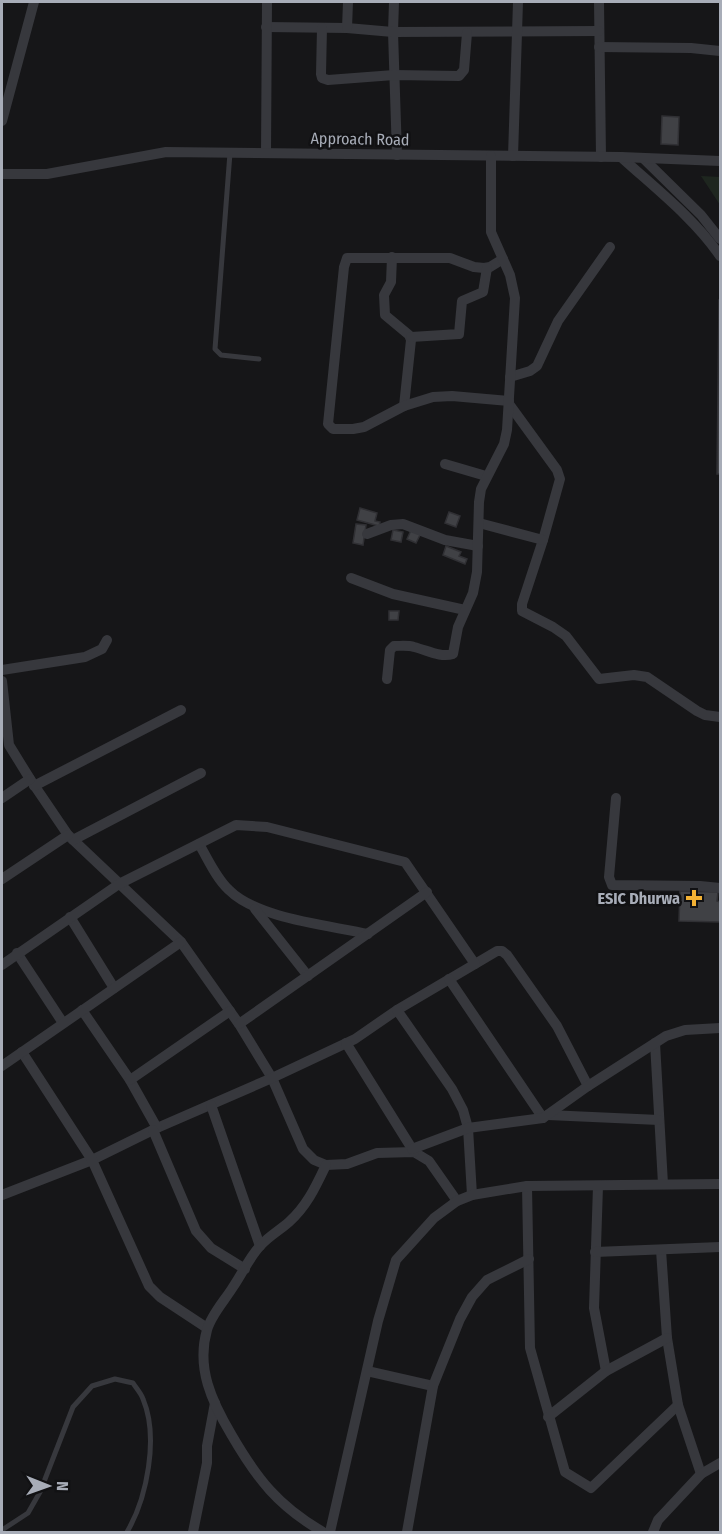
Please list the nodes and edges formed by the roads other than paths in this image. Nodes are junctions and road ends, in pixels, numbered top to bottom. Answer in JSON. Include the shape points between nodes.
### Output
{"nodes":[{"id":1,"x":34,"y":2,"type":"edge"},
{"id":2,"x":267,"y":2,"type":"edge"},
{"id":3,"x":348,"y":2,"type":"edge"},
{"id":4,"x":394,"y":2,"type":"edge"},
{"id":5,"x":518,"y":2,"type":"edge"},
{"id":6,"x":599,"y":2,"type":"edge"},
{"id":7,"x":266,"y":27,"type":"junction"},
{"id":8,"x":322,"y":28,"type":"junction"},
{"id":9,"x":347,"y":28,"type":"junction"},
{"id":10,"x":517,"y":30,"type":"junction"},
{"id":11,"x":599,"y":31,"type":"junction"},
{"id":12,"x":393,"y":32,"type":"junction"},
{"id":13,"x":467,"y":33,"type":"junction"},
{"id":14,"x":599,"y":47,"type":"junction"},
{"id":15,"x":720,"y":51,"type":"edge"},
{"id":16,"x":394,"y":75,"type":"junction"},
{"id":17,"x":2,"y":121,"type":"edge"},
{"id":18,"x":230,"y":153,"type":"junction"},
{"id":19,"x":266,"y":153,"type":"junction"},
{"id":20,"x":397,"y":155,"type":"junction"},
{"id":21,"x":491,"y":156,"type":"junction"},
{"id":22,"x":513,"y":156,"type":"junction"},
{"id":23,"x":601,"y":158,"type":"junction"},
{"id":24,"x":621,"y":158,"type":"junction"},
{"id":25,"x":643,"y":158,"type":"junction"},
{"id":26,"x":720,"y":161,"type":"edge"},
{"id":27,"x":2,"y":174,"type":"edge"},
{"id":28,"x":720,"y":238,"type":"edge"},
{"id":29,"x":610,"y":247,"type":"dead end"},
{"id":30,"x":720,"y":256,"type":"edge"},
{"id":31,"x":392,"y":257,"type":"junction"},
{"id":32,"x":503,"y":259,"type":"junction"},
{"id":33,"x":487,"y":268,"type":"junction"},
{"id":34,"x":411,"y":337,"type":"junction"},
{"id":35,"x":259,"y":359,"type":"dead end"},
{"id":36,"x":510,"y":378,"type":"junction"},
{"id":37,"x":509,"y":402,"type":"junction"},
{"id":38,"x":404,"y":406,"type":"junction"},
{"id":39,"x":445,"y":464,"type":"dead end"},
{"id":40,"x":486,"y":476,"type":"junction"},
{"id":41,"x":478,"y":523,"type":"junction"},
{"id":42,"x":367,"y":534,"type":"dead end"},
{"id":43,"x":543,"y":540,"type":"junction"},
{"id":44,"x":478,"y":546,"type":"junction"},
{"id":45,"x":351,"y":578,"type":"dead end"},
{"id":46,"x":465,"y":610,"type":"junction"},
{"id":47,"x":107,"y":640,"type":"dead end"},
{"id":48,"x":2,"y":670,"type":"edge"},
{"id":49,"x":387,"y":679,"type":"dead end"},
{"id":50,"x":2,"y":681,"type":"edge"},
{"id":51,"x":181,"y":711,"type":"dead end"},
{"id":52,"x":720,"y":717,"type":"edge"},
{"id":53,"x":201,"y":773,"type":"dead end"},
{"id":54,"x":32,"y":782,"type":"junction"},
{"id":55,"x":2,"y":798,"type":"edge"},
{"id":56,"x":616,"y":798,"type":"dead end"},
{"id":57,"x":71,"y":837,"type":"junction"},
{"id":58,"x":199,"y":844,"type":"junction"},
{"id":59,"x":2,"y":879,"type":"edge"},
{"id":60,"x":119,"y":884,"type":"junction"},
{"id":61,"x":720,"y":888,"type":"edge"},
{"id":62,"x":427,"y":892,"type":"junction"},
{"id":63,"x":253,"y":906,"type":"junction"},
{"id":64,"x":70,"y":917,"type":"junction"},
{"id":65,"x":368,"y":934,"type":"junction"},
{"id":66,"x":181,"y":942,"type":"junction"},
{"id":67,"x":17,"y":953,"type":"junction"},
{"id":68,"x":475,"y":964,"type":"junction"},
{"id":69,"x":2,"y":965,"type":"edge"},
{"id":70,"x":308,"y":976,"type":"junction"},
{"id":71,"x":449,"y":979,"type":"junction"},
{"id":72,"x":114,"y":988,"type":"junction"},
{"id":73,"x":82,"y":1010,"type":"junction"},
{"id":74,"x":397,"y":1010,"type":"junction"},
{"id":75,"x":230,"y":1011,"type":"junction"},
{"id":76,"x":63,"y":1023,"type":"junction"},
{"id":77,"x":239,"y":1024,"type":"junction"},
{"id":78,"x":720,"y":1028,"type":"edge"},
{"id":79,"x":346,"y":1043,"type":"junction"},
{"id":80,"x":655,"y":1043,"type":"junction"},
{"id":81,"x":22,"y":1052,"type":"junction"},
{"id":82,"x":4,"y":1060,"type":"edge"},
{"id":83,"x":272,"y":1078,"type":"junction"},
{"id":84,"x":130,"y":1080,"type":"junction"},
{"id":85,"x":588,"y":1086,"type":"junction"},
{"id":86,"x":210,"y":1105,"type":"junction"},
{"id":87,"x":546,"y":1116,"type":"junction"},
{"id":88,"x":659,"y":1120,"type":"junction"},
{"id":89,"x":468,"y":1128,"type":"junction"},
{"id":90,"x":155,"y":1129,"type":"junction"},
{"id":91,"x":413,"y":1150,"type":"junction"},
{"id":92,"x":92,"y":1160,"type":"junction"},
{"id":93,"x":326,"y":1165,"type":"junction"},
{"id":94,"x":663,"y":1184,"type":"junction"},
{"id":95,"x":720,"y":1184,"type":"edge"},
{"id":96,"x":598,"y":1185,"type":"junction"},
{"id":97,"x":527,"y":1186,"type":"junction"},
{"id":98,"x":2,"y":1195,"type":"edge"},
{"id":99,"x":472,"y":1195,"type":"junction"},
{"id":100,"x":457,"y":1201,"type":"junction"},
{"id":101,"x":260,"y":1246,"type":"junction"},
{"id":102,"x":720,"y":1247,"type":"edge"},
{"id":103,"x":661,"y":1250,"type":"junction"},
{"id":104,"x":595,"y":1252,"type":"junction"},
{"id":105,"x":529,"y":1259,"type":"junction"},
{"id":106,"x":245,"y":1269,"type":"junction"},
{"id":107,"x":207,"y":1328,"type":"junction"},
{"id":108,"x":667,"y":1338,"type":"junction"},
{"id":109,"x":367,"y":1371,"type":"junction"},
{"id":110,"x":606,"y":1371,"type":"junction"},
{"id":111,"x":433,"y":1386,"type":"junction"},
{"id":112,"x":214,"y":1403,"type":"junction"},
{"id":113,"x":678,"y":1405,"type":"junction"},
{"id":114,"x":548,"y":1417,"type":"junction"},
{"id":115,"x":720,"y":1463,"type":"edge"},
{"id":116,"x":701,"y":1474,"type":"junction"},
{"id":117,"x":2,"y":1530,"type":"edge"},
{"id":118,"x":127,"y":1533,"type":"edge"},
{"id":119,"x":193,"y":1533,"type":"edge"},
{"id":120,"x":323,"y":1533,"type":"edge"},
{"id":121,"x":330,"y":1533,"type":"edge"},
{"id":122,"x":407,"y":1533,"type":"edge"},
{"id":123,"x":653,"y":1533,"type":"edge"}],
"edges":[{"from":1,"to":17,"type":"street"},
{"from":2,"to":7,"type":"street"},
{"from":3,"to":9,"type":"street"},
{"from":4,"to":12,"type":"street"},
{"from":5,"to":10,"type":"street"},
{"from":6,"to":11,"type":"street"},
{"from":7,"to":8,"type":"street"},
{"from":7,"to":19,"type":"street"},
{"from":8,"to":9,"type":"street"},
{"from":8,"to":16,"type":"street","via":[[324,79]]},
{"from":9,"to":12,"type":"street"},
{"from":10,"to":11,"type":"street"},
{"from":10,"to":13,"type":"street"},
{"from":10,"to":22,"type":"street"},
{"from":11,"to":14,"type":"street"},
{"from":12,"to":13,"type":"street"},
{"from":12,"to":16,"type":"street"},
{"from":13,"to":16,"type":"street","via":[[464,70],[459,76]]},
{"from":14,"to":15,"type":"street"},
{"from":14,"to":23,"type":"street"},
{"from":16,"to":20,"type":"street"},
{"from":18,"to":19,"type":"street","name":"Approach Road"},
{"from":18,"to":27,"type":"street","name":"Approach Road","via":[[166,152],[47,174]]},
{"from":18,"to":35,"type":"lane","via":[[215,349],[221,355]]},
{"from":19,"to":20,"type":"street","name":"Approach Road"},
{"from":20,"to":21,"type":"street","name":"Approach Road"},
{"from":21,"to":22,"type":"street","name":"Approach Road"},
{"from":21,"to":32,"type":"street","via":[[491,232]]},
{"from":22,"to":23,"type":"street","name":"Approach Road"},
{"from":23,"to":24,"type":"street","name":"Approach Road"},
{"from":24,"to":25,"type":"street","name":"Approach Road"},
{"from":24,"to":30,"type":"street","via":[[693,223]]},
{"from":25,"to":26,"type":"street","name":"Approach Road"},
{"from":25,"to":28,"type":"street"},
{"from":29,"to":36,"type":"street","via":[[558,321],[537,366]]},
{"from":31,"to":33,"type":"street","via":[[453,258]]},
{"from":31,"to":34,"type":"street","via":[[391,282],[384,296],[385,315]]},
{"from":31,"to":38,"type":"street","via":[[345,260],[328,424],[333,429],[358,429]]},
{"from":32,"to":33,"type":"street"},
{"from":32,"to":36,"type":"street","via":[[515,298]]},
{"from":33,"to":34,"type":"street","via":[[483,292],[462,301],[459,334]]},
{"from":34,"to":38,"type":"street"},
{"from":36,"to":37,"type":"street"},
{"from":37,"to":38,"type":"street","via":[[442,396]]},
{"from":37,"to":40,"type":"street","via":[[506,438]]},
{"from":37,"to":43,"type":"street","via":[[559,475]]},
{"from":39,"to":40,"type":"street"},
{"from":40,"to":41,"type":"street","via":[[479,495]]},
{"from":41,"to":43,"type":"street"},
{"from":41,"to":44,"type":"street"},
{"from":42,"to":44,"type":"street","via":[[403,524],[445,540]]},
{"from":43,"to":52,"type":"street","via":[[522,604],[524,613],[566,636],[599,679],[647,677],[697,711]]},
{"from":44,"to":46,"type":"street","via":[[476,581]]},
{"from":45,"to":46,"type":"street","via":[[393,594]]},
{"from":46,"to":49,"type":"street","via":[[452,654],[394,646]]},
{"from":47,"to":48,"type":"street","via":[[102,649],[85,657]]},
{"from":50,"to":54,"type":"street","via":[[9,745]]},
{"from":51,"to":54,"type":"street"},
{"from":53,"to":57,"type":"street"},
{"from":54,"to":55,"type":"street"},
{"from":54,"to":57,"type":"street"},
{"from":56,"to":61,"type":"street","via":[[609,877],[612,885]]},
{"from":57,"to":59,"type":"street"},
{"from":57,"to":60,"type":"street"},
{"from":58,"to":60,"type":"street"},
{"from":58,"to":62,"type":"street","via":[[236,825],[267,827],[405,862]]},
{"from":58,"to":63,"type":"street","via":[[229,890]]},
{"from":60,"to":64,"type":"street"},
{"from":60,"to":66,"type":"street"},
{"from":62,"to":65,"type":"street"},
{"from":62,"to":68,"type":"street"},
{"from":63,"to":65,"type":"street","via":[[269,913]]},
{"from":63,"to":70,"type":"street"},
{"from":64,"to":67,"type":"street"},
{"from":64,"to":72,"type":"street"},
{"from":65,"to":70,"type":"street"},
{"from":66,"to":72,"type":"street"},
{"from":66,"to":75,"type":"street"},
{"from":67,"to":69,"type":"street"},
{"from":67,"to":76,"type":"street"},
{"from":68,"to":71,"type":"street"},
{"from":68,"to":85,"type":"street","via":[[497,951],[507,955],[557,1026]]},
{"from":70,"to":77,"type":"street"},
{"from":71,"to":74,"type":"street"},
{"from":71,"to":87,"type":"street"},
{"from":72,"to":73,"type":"street"},
{"from":73,"to":76,"type":"street"},
{"from":73,"to":84,"type":"street"},
{"from":74,"to":79,"type":"street"},
{"from":74,"to":89,"type":"street","via":[[457,1098]]},
{"from":75,"to":77,"type":"street"},
{"from":75,"to":84,"type":"street"},
{"from":76,"to":81,"type":"street"},
{"from":77,"to":83,"type":"street"},
{"from":78,"to":80,"type":"street","via":[[685,1030]]},
{"from":79,"to":83,"type":"street"},
{"from":79,"to":91,"type":"street"},
{"from":80,"to":85,"type":"street"},
{"from":80,"to":88,"type":"street"},
{"from":81,"to":82,"type":"street"},
{"from":81,"to":92,"type":"street"},
{"from":83,"to":86,"type":"street"},
{"from":83,"to":93,"type":"street","via":[[303,1149]]},
{"from":84,"to":90,"type":"street"},
{"from":85,"to":87,"type":"street"},
{"from":86,"to":90,"type":"street"},
{"from":86,"to":101,"type":"street"},
{"from":87,"to":88,"type":"street"},
{"from":87,"to":89,"type":"street"},
{"from":88,"to":94,"type":"street"},
{"from":89,"to":91,"type":"street"},
{"from":89,"to":99,"type":"street"},
{"from":90,"to":92,"type":"street"},
{"from":90,"to":106,"type":"street","via":[[196,1232],[211,1248]]},
{"from":91,"to":93,"type":"street","via":[[376,1153],[347,1164]]},
{"from":91,"to":100,"type":"street","via":[[429,1161]]},
{"from":92,"to":98,"type":"street"},
{"from":92,"to":107,"type":"street","via":[[149,1286]]},
{"from":93,"to":101,"type":"street","via":[[303,1207]]},
{"from":94,"to":95,"type":"street"},
{"from":94,"to":96,"type":"street"},
{"from":96,"to":97,"type":"street"},
{"from":96,"to":104,"type":"street"},
{"from":97,"to":99,"type":"street"},
{"from":97,"to":105,"type":"street"},
{"from":99,"to":100,"type":"street"},
{"from":100,"to":109,"type":"street","via":[[434,1218],[396,1260]]},
{"from":101,"to":106,"type":"street"},
{"from":102,"to":103,"type":"street"},
{"from":103,"to":104,"type":"street"},
{"from":103,"to":108,"type":"street"},
{"from":104,"to":110,"type":"street","via":[[594,1308]]},
{"from":105,"to":111,"type":"street","via":[[496,1274],[472,1297]]},
{"from":105,"to":114,"type":"street","via":[[530,1348]]},
{"from":106,"to":107,"type":"street"},
{"from":107,"to":112,"type":"street","via":[[204,1369]]},
{"from":108,"to":110,"type":"street"},
{"from":108,"to":113,"type":"street"},
{"from":109,"to":111,"type":"street"},
{"from":109,"to":121,"type":"street"},
{"from":110,"to":114,"type":"street"},
{"from":111,"to":122,"type":"street"},
{"from":112,"to":119,"type":"street"},
{"from":112,"to":120,"type":"street","via":[[266,1487],[287,1509]]},
{"from":113,"to":114,"type":"street","via":[[591,1488],[566,1473]]},
{"from":113,"to":116,"type":"street"},
{"from":115,"to":116,"type":"street"},
{"from":116,"to":123,"type":"street","via":[[658,1520]]},
{"from":117,"to":118,"type":"lane","via":[[28,1513],[73,1407],[93,1386],[115,1379],[133,1383],[143,1398],[149,1424],[150,1458]]}]}
